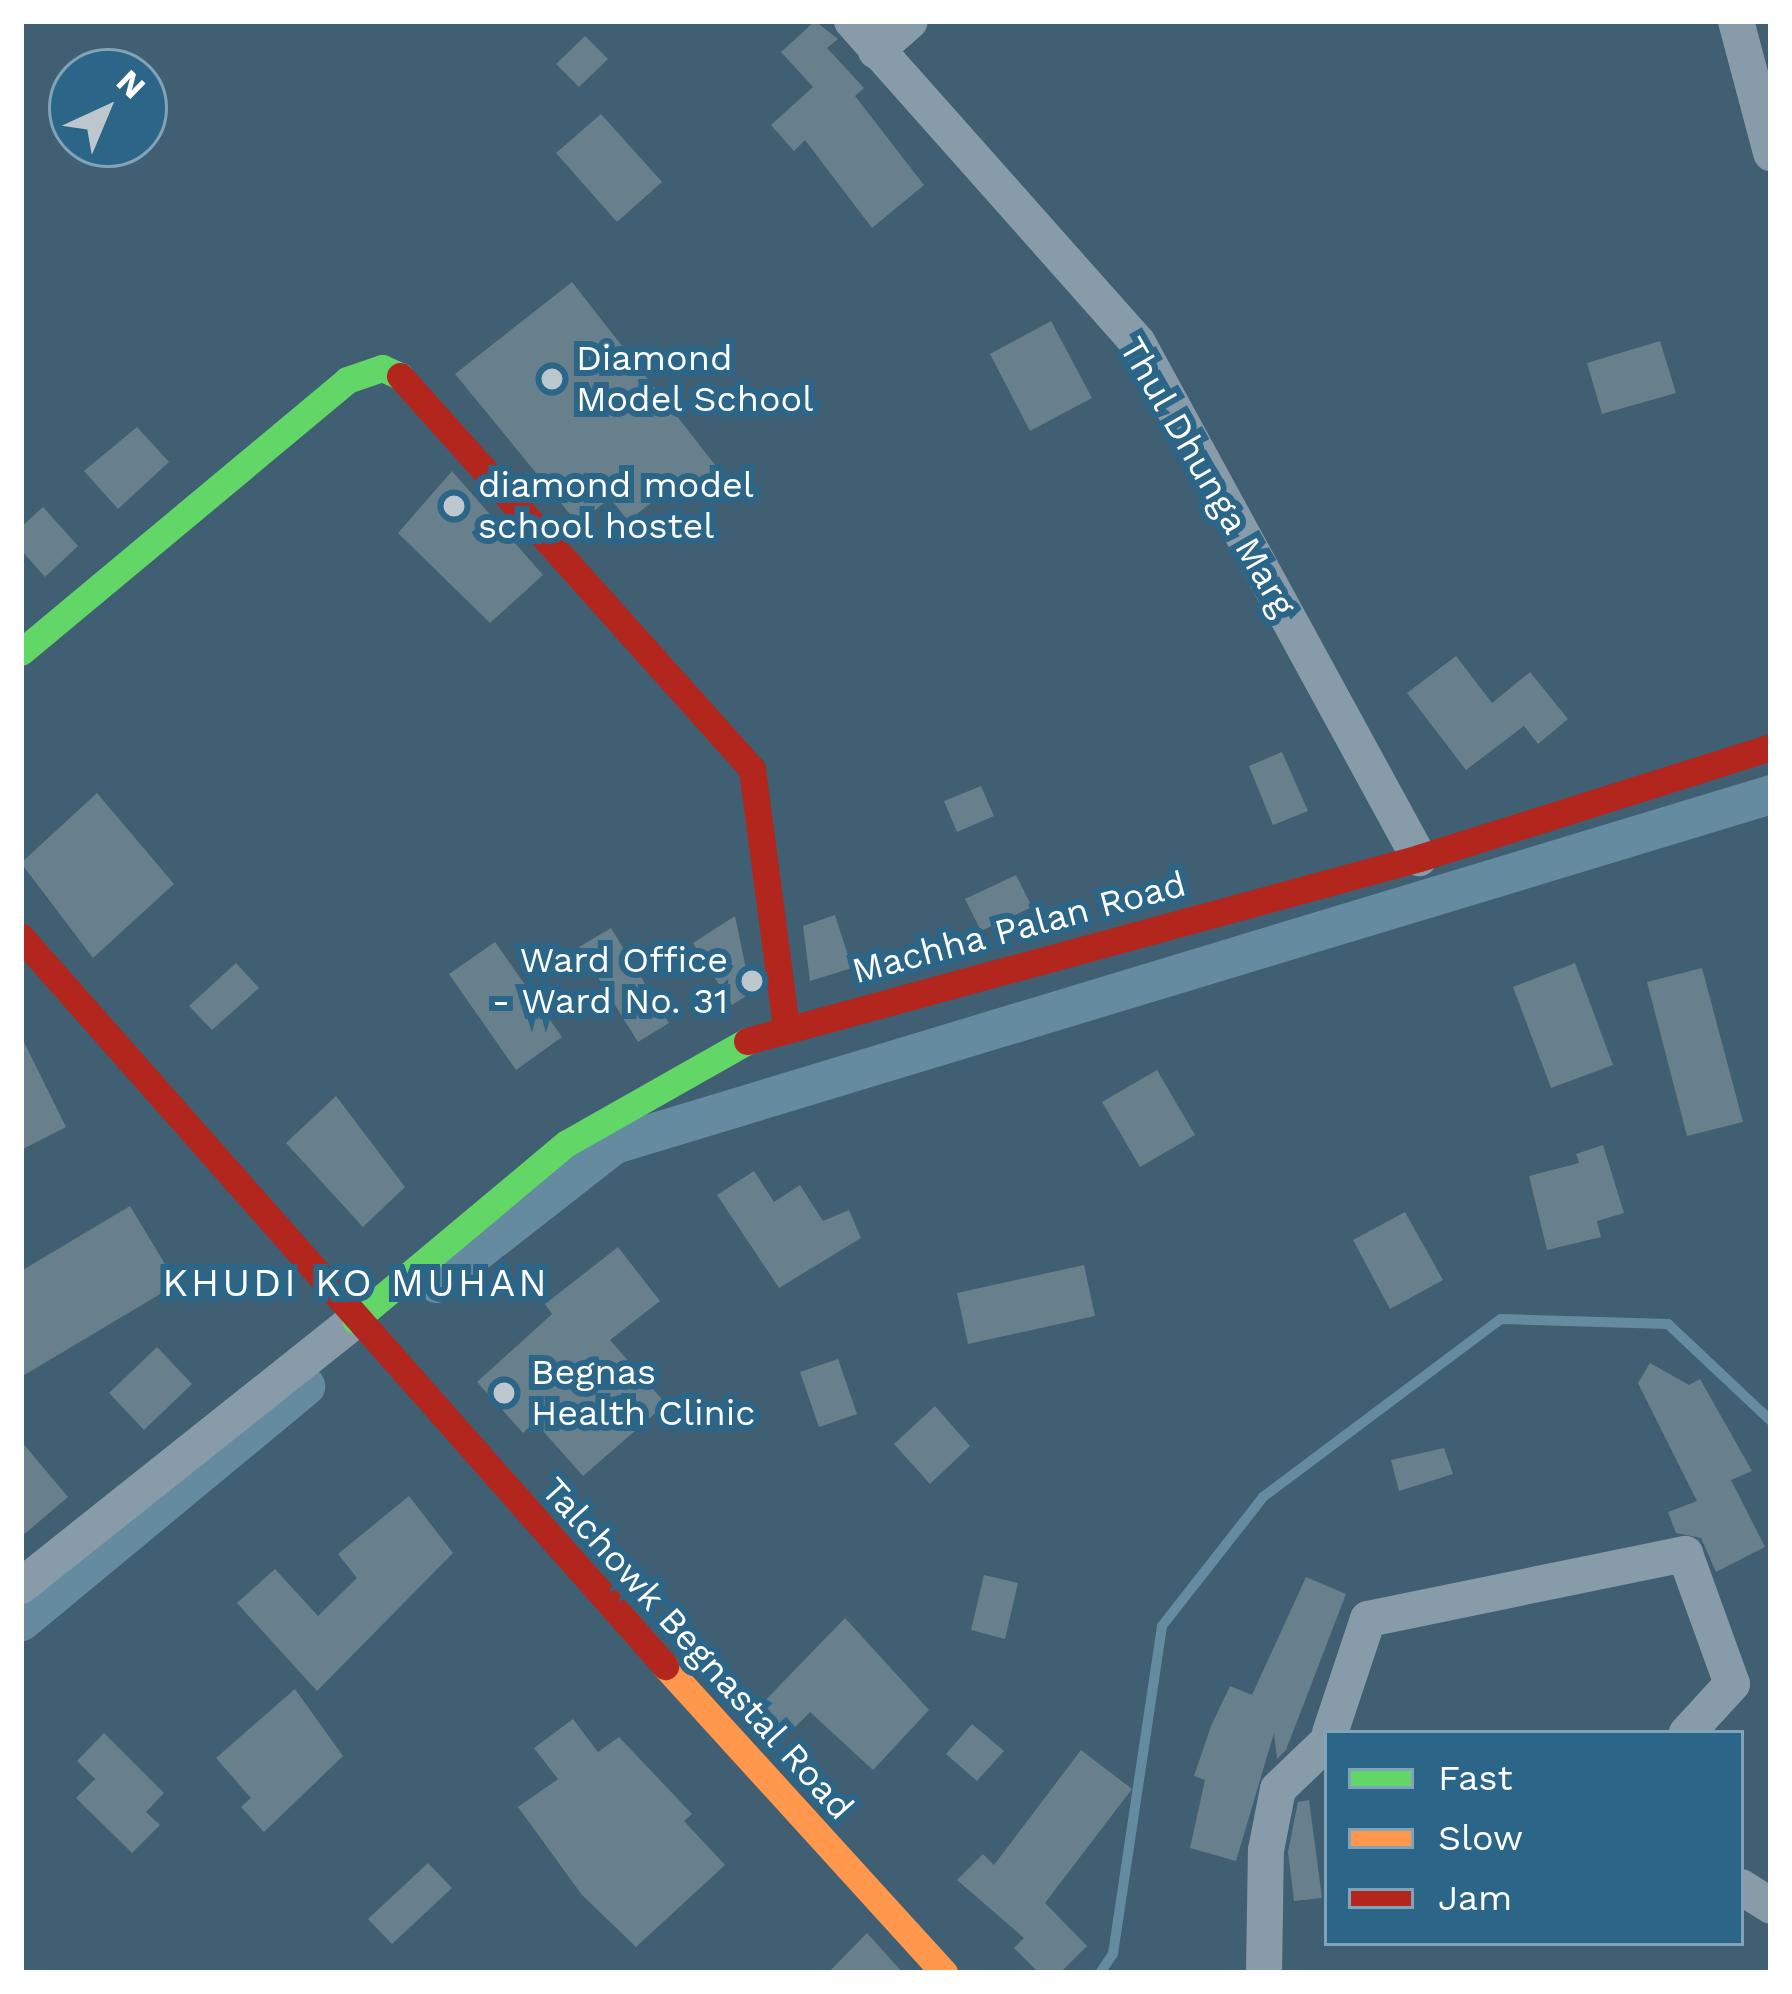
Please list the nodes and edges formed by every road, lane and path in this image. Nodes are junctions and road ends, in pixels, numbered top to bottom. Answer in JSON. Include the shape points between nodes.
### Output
{"nodes":[{"id":1,"x":852,"y":21,"type":"edge"},
{"id":2,"x":910,"y":21,"type":"edge"},
{"id":3,"x":1736,"y":21,"type":"edge"},
{"id":4,"x":876,"y":50,"type":"junction"},
{"id":5,"x":1771,"y":153,"type":"edge"},
{"id":6,"x":21,"y":652,"type":"edge"},
{"id":7,"x":1771,"y":747,"type":"edge"},
{"id":8,"x":1419,"y":858,"type":"junction"},
{"id":9,"x":21,"y":937,"type":"edge"},
{"id":10,"x":786,"y":1027,"type":"junction"},
{"id":11,"x":356,"y":1320,"type":"junction"},
{"id":12,"x":21,"y":1586,"type":"edge"},
{"id":13,"x":1331,"y":1730,"type":"edge"},
{"id":14,"x":1690,"y":1730,"type":"edge"},
{"id":15,"x":1324,"y":1745,"type":"edge"},
{"id":16,"x":1744,"y":1889,"type":"edge"},
{"id":17,"x":1771,"y":1906,"type":"edge"},
{"id":18,"x":944,"y":1973,"type":"edge"},
{"id":19,"x":1264,"y":1973,"type":"edge"}],
"edges":[{"from":1,"to":4,"type":"street","name":"Thul Dhunga Marg"},
{"from":2,"to":4,"type":"street"},
{"from":3,"to":5,"type":"street"},
{"from":4,"to":8,"type":"street","name":"Thul Dhunga Marg","via":[[1138,343]]},
{"from":6,"to":10,"type":"street","via":[[346,380],[382,368],[414,382],[752,769]]},
{"from":7,"to":8,"type":"street","name":"Machha Palan Road"},
{"from":8,"to":10,"type":"street","name":"Machha Palan Road"},
{"from":9,"to":11,"type":"street","name":"Talchowk Begnastal Road"},
{"from":10,"to":11,"type":"street","name":"Machha Palan Road","via":[[567,1143]]},
{"from":11,"to":12,"type":"street"},
{"from":11,"to":18,"type":"street","name":"Talchowk Begnastal Road"},
{"from":13,"to":14,"type":"street","via":[[1368,1619],[1685,1554],[1732,1684]]},
{"from":15,"to":19,"type":"street","via":[[1278,1789],[1266,1850]]},
{"from":16,"to":17,"type":"street"}]}
